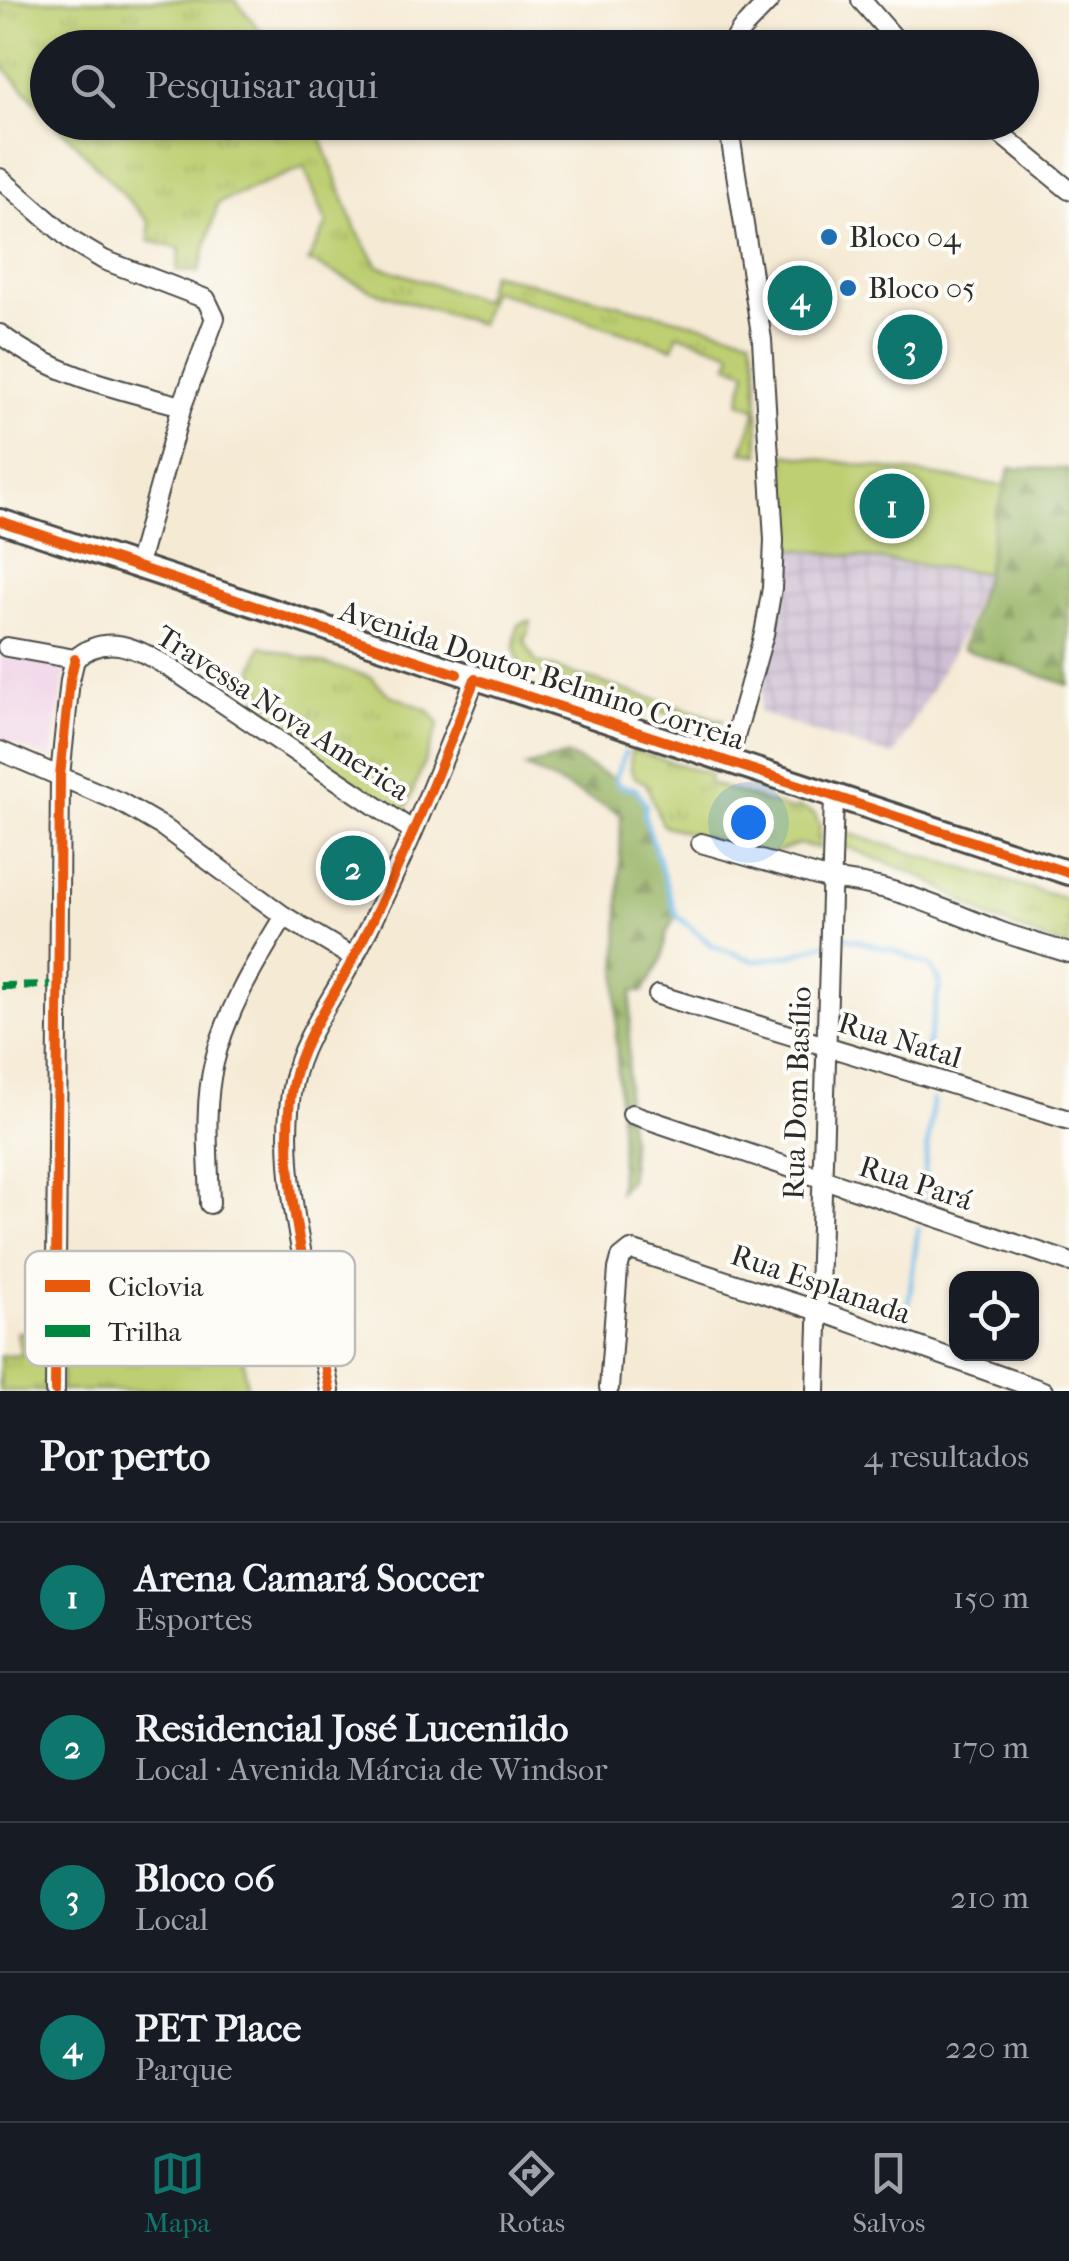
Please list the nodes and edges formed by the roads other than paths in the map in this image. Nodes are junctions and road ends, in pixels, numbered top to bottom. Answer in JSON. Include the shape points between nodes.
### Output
{"nodes":[{"id":1,"x":770,"y":0,"type":"edge"},
{"id":2,"x":861,"y":0,"type":"edge"},
{"id":3,"x":740,"y":30,"type":"edge"},
{"id":4,"x":887,"y":30,"type":"edge"},
{"id":5,"x":731,"y":140,"type":"edge"},
{"id":6,"x":1008,"y":140,"type":"edge"},
{"id":7,"x":0,"y":178,"type":"edge"},
{"id":8,"x":1069,"y":190,"type":"edge"},
{"id":9,"x":0,"y":334,"type":"edge"},
{"id":10,"x":182,"y":406,"type":"junction"},
{"id":11,"x":0,"y":522,"type":"edge"},
{"id":12,"x":137,"y":567,"type":"junction"},
{"id":13,"x":7,"y":647,"type":"dead end"},
{"id":14,"x":75,"y":660,"type":"junction"},
{"id":15,"x":475,"y":680,"type":"junction"},
{"id":16,"x":0,"y":751,"type":"edge"},
{"id":17,"x":728,"y":762,"type":"junction"},
{"id":18,"x":60,"y":776,"type":"junction"},
{"id":19,"x":834,"y":797,"type":"junction"},
{"id":20,"x":413,"y":831,"type":"junction"},
{"id":21,"x":701,"y":843,"type":"dead end"},
{"id":22,"x":1069,"y":873,"type":"edge"},
{"id":23,"x":831,"y":880,"type":"junction"},
{"id":24,"x":284,"y":916,"type":"junction"},
{"id":25,"x":1069,"y":953,"type":"edge"},
{"id":26,"x":354,"y":958,"type":"junction"},
{"id":27,"x":658,"y":995,"type":"dead end"},
{"id":28,"x":829,"y":1046,"type":"junction"},
{"id":29,"x":632,"y":1114,"type":"dead end"},
{"id":30,"x":1069,"y":1120,"type":"edge"},
{"id":31,"x":820,"y":1180,"type":"junction"},
{"id":32,"x":210,"y":1204,"type":"dead end"},
{"id":33,"x":56,"y":1251,"type":"edge"},
{"id":34,"x":302,"y":1251,"type":"edge"},
{"id":35,"x":1069,"y":1262,"type":"edge"},
{"id":36,"x":819,"y":1311,"type":"junction"},
{"id":37,"x":55,"y":1366,"type":"edge"},
{"id":38,"x":325,"y":1366,"type":"edge"},
{"id":39,"x":609,"y":1388,"type":"dead end"},
{"id":40,"x":55,"y":1391,"type":"edge"},
{"id":41,"x":330,"y":1391,"type":"edge"},
{"id":42,"x":816,"y":1391,"type":"edge"},
{"id":43,"x":1043,"y":1391,"type":"edge"}],
"edges":[{"from":1,"to":3,"type":"street"},
{"from":2,"to":4,"type":"street"},
{"from":5,"to":17,"type":"street","via":[[762,340],[774,540],[764,634]]},
{"from":6,"to":8,"type":"street"},
{"from":7,"to":10,"type":"street","via":[[72,242],[206,299],[216,318]]},
{"from":9,"to":10,"type":"street","via":[[70,375]]},
{"from":10,"to":12,"type":"street"},
{"from":11,"to":12,"type":"main road","name":"Avenida Doutor Belmino Correia"},
{"from":12,"to":15,"type":"main road","name":"Avenida Doutor Belmino Correia"},
{"from":13,"to":14,"type":"street","name":"Travessa Nova America"},
{"from":14,"to":18,"type":"street"},
{"from":14,"to":20,"type":"street","name":"Travessa Nova America","via":[[104,644],[136,648]]},
{"from":15,"to":17,"type":"main road","name":"Avenida Doutor Belmino Correia"},
{"from":15,"to":20,"type":"street"},
{"from":16,"to":18,"type":"street"},
{"from":17,"to":19,"type":"main road","name":"Avenida Doutor Belmino Correia"},
{"from":18,"to":24,"type":"street","via":[[164,827]]},
{"from":18,"to":33,"type":"street"},
{"from":19,"to":22,"type":"main road","name":"Avenida Doutor Belmino Correia"},
{"from":19,"to":23,"type":"street","name":"Rua Dom Basílio"},
{"from":20,"to":26,"type":"street"},
{"from":21,"to":23,"type":"street"},
{"from":23,"to":25,"type":"street","via":[[928,901]]},
{"from":23,"to":28,"type":"street","name":"Rua Dom Basílio"},
{"from":24,"to":26,"type":"street"},
{"from":24,"to":32,"type":"street","via":[[246,982],[214,1063]]},
{"from":26,"to":34,"type":"street","via":[[293,1080],[288,1148]]},
{"from":27,"to":28,"type":"street","name":"Rua Natal"},
{"from":28,"to":30,"type":"street","name":"Rua Natal"},
{"from":28,"to":31,"type":"street","name":"Rua Dom Basílio"},
{"from":29,"to":31,"type":"street","name":"Rua Pará"},
{"from":31,"to":35,"type":"street","name":"Rua Pará"},
{"from":31,"to":36,"type":"street","name":"Rua Dom Basílio"},
{"from":36,"to":39,"type":"street","name":"Rua Esplanada","via":[[625,1252]]},
{"from":36,"to":42,"type":"street","name":"Rua Dom Basílio"},
{"from":36,"to":43,"type":"street","name":"Rua Esplanada"},
{"from":37,"to":40,"type":"street"},
{"from":38,"to":41,"type":"street"}]}
